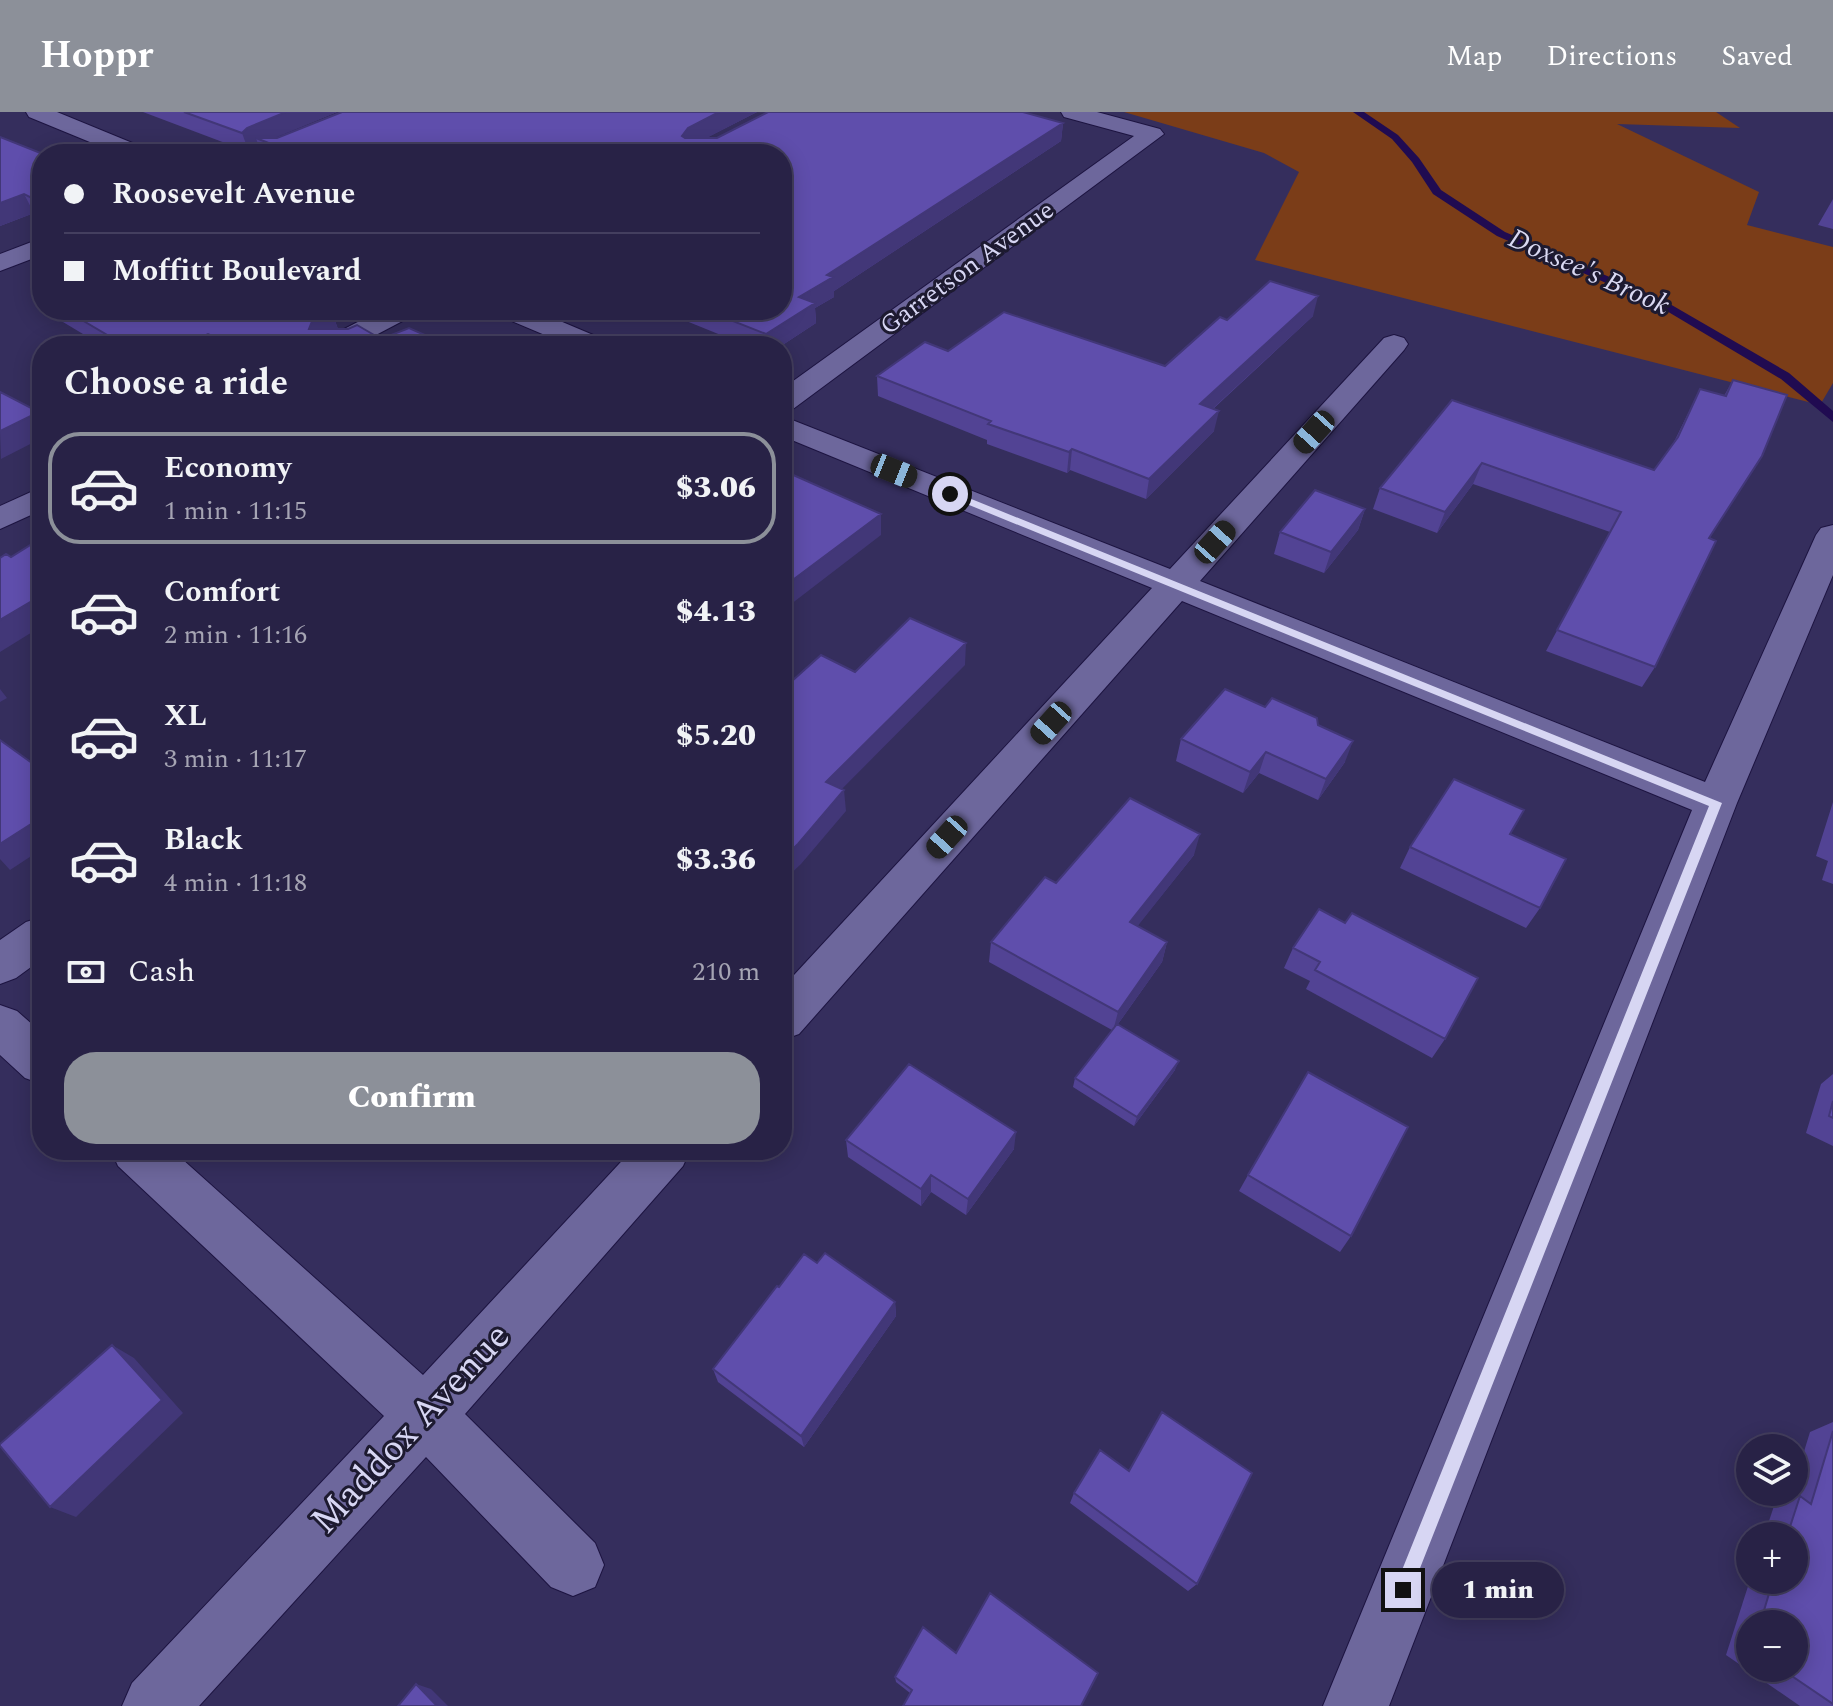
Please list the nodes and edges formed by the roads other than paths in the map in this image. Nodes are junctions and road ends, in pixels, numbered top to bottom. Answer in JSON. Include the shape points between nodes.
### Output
{"nodes":[{"id":1,"x":37,"y":112,"type":"edge"},
{"id":2,"x":1072,"y":112,"type":"edge"},
{"id":3,"x":115,"y":144,"type":"edge"},
{"id":4,"x":32,"y":250,"type":"edge"},
{"id":5,"x":0,"y":263,"type":"edge"},
{"id":6,"x":383,"y":320,"type":"edge"},
{"id":7,"x":534,"y":320,"type":"edge"},
{"id":8,"x":352,"y":336,"type":"edge"},
{"id":9,"x":571,"y":336,"type":"edge"},
{"id":10,"x":1394,"y":344,"type":"dead end"},
{"id":11,"x":792,"y":396,"type":"edge"},
{"id":12,"x":792,"y":429,"type":"edge"},
{"id":13,"x":32,"y":502,"type":"edge"},
{"id":14,"x":0,"y":519,"type":"edge"},
{"id":15,"x":1833,"y":535,"type":"edge"},
{"id":16,"x":1175,"y":586,"type":"junction"},
{"id":17,"x":1716,"y":803,"type":"junction"},
{"id":18,"x":32,"y":942,"type":"edge"},
{"id":19,"x":0,"y":965,"type":"edge"},
{"id":20,"x":792,"y":1009,"type":"edge"},
{"id":21,"x":0,"y":1025,"type":"edge"},
{"id":22,"x":32,"y":1054,"type":"edge"},
{"id":23,"x":147,"y":1160,"type":"edge"},
{"id":24,"x":656,"y":1160,"type":"edge"},
{"id":25,"x":425,"y":1415,"type":"junction"},
{"id":26,"x":573,"y":1565,"type":"dead end"},
{"id":27,"x":155,"y":1706,"type":"edge"},
{"id":28,"x":1356,"y":1706,"type":"edge"}],
"edges":[{"from":1,"to":3,"type":"street"},
{"from":2,"to":11,"type":"street","name":"Garretson Avenue","via":[[1152,134]]},
{"from":4,"to":5,"type":"street"},
{"from":6,"to":8,"type":"street"},
{"from":7,"to":9,"type":"street"},
{"from":10,"to":16,"type":"street"},
{"from":12,"to":16,"type":"street"},
{"from":13,"to":14,"type":"street"},
{"from":15,"to":17,"type":"street"},
{"from":16,"to":17,"type":"street"},
{"from":16,"to":20,"type":"street"},
{"from":17,"to":28,"type":"street"},
{"from":18,"to":19,"type":"street"},
{"from":21,"to":22,"type":"street"},
{"from":23,"to":25,"type":"street"},
{"from":24,"to":25,"type":"street","name":"Maddox Avenue"},
{"from":25,"to":26,"type":"street"},
{"from":25,"to":27,"type":"street","name":"Maddox Avenue"}]}
